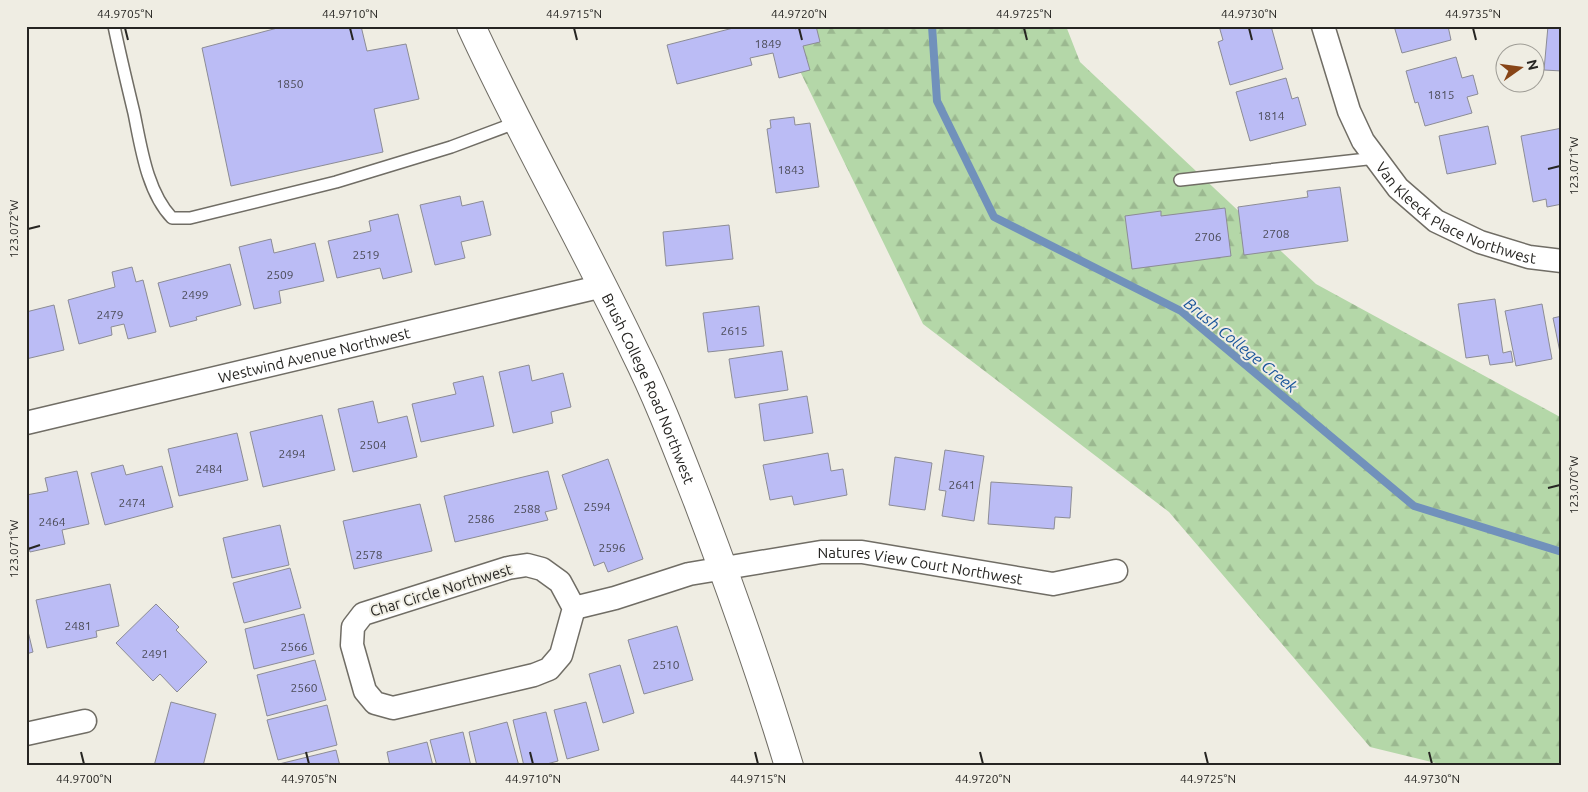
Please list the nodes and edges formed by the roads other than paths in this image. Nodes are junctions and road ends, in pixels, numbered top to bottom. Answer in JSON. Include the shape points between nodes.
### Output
{"nodes":[{"id":1,"x":114,"y":26,"type":"edge"},
{"id":2,"x":471,"y":26,"type":"edge"},
{"id":3,"x":1323,"y":26,"type":"edge"},
{"id":4,"x":518,"y":122,"type":"junction"},
{"id":5,"x":1369,"y":150,"type":"junction"},
{"id":6,"x":1180,"y":180,"type":"dead end"},
{"id":7,"x":1562,"y":261,"type":"edge"},
{"id":8,"x":603,"y":286,"type":"junction"},
{"id":9,"x":26,"y":424,"type":"edge"},
{"id":10,"x":724,"y":569,"type":"junction"},
{"id":11,"x":1116,"y":571,"type":"dead end"},
{"id":12,"x":574,"y":608,"type":"junction"},
{"id":13,"x":85,"y":721,"type":"dead end"},
{"id":14,"x":26,"y":734,"type":"edge"},
{"id":15,"x":789,"y":766,"type":"edge"}],
"edges":[{"from":1,"to":4,"type":"lane","via":[[154,190],[163,209],[172,218],[190,218],[336,182],[451,147]]},
{"from":2,"to":4,"type":"street","name":"Brush College Road Northwest"},
{"from":3,"to":5,"type":"street","name":"Van Kleeck Place Northwest","via":[[1349,112]]},
{"from":4,"to":8,"type":"street","name":"Brush College Road Northwest"},
{"from":5,"to":6,"type":"lane"},
{"from":5,"to":7,"type":"street","name":"Van Kleeck Place Northwest","via":[[1398,188],[1436,221],[1480,242],[1529,258]]},
{"from":8,"to":9,"type":"street","name":"Westwind Avenue Northwest"},
{"from":8,"to":10,"type":"street","name":"Brush College Road Northwest","via":[[644,371]]},
{"from":10,"to":11,"type":"street","name":"Natures View Court Northwest","via":[[821,552],[862,552],[1053,584]]},
{"from":10,"to":12,"type":"street","via":[[689,574]]},
{"from":10,"to":15,"type":"street","name":"Brush College Road Northwest"},
{"from":12,"to":12,"type":"street","name":"Char Circle Northwest","via":[[560,582],[542,568],[527,565],[508,568],[363,614],[353,627],[352,645],[365,691],[375,703],[394,708],[534,676],[549,669],[561,656]]},
{"from":13,"to":14,"type":"street"}]}
